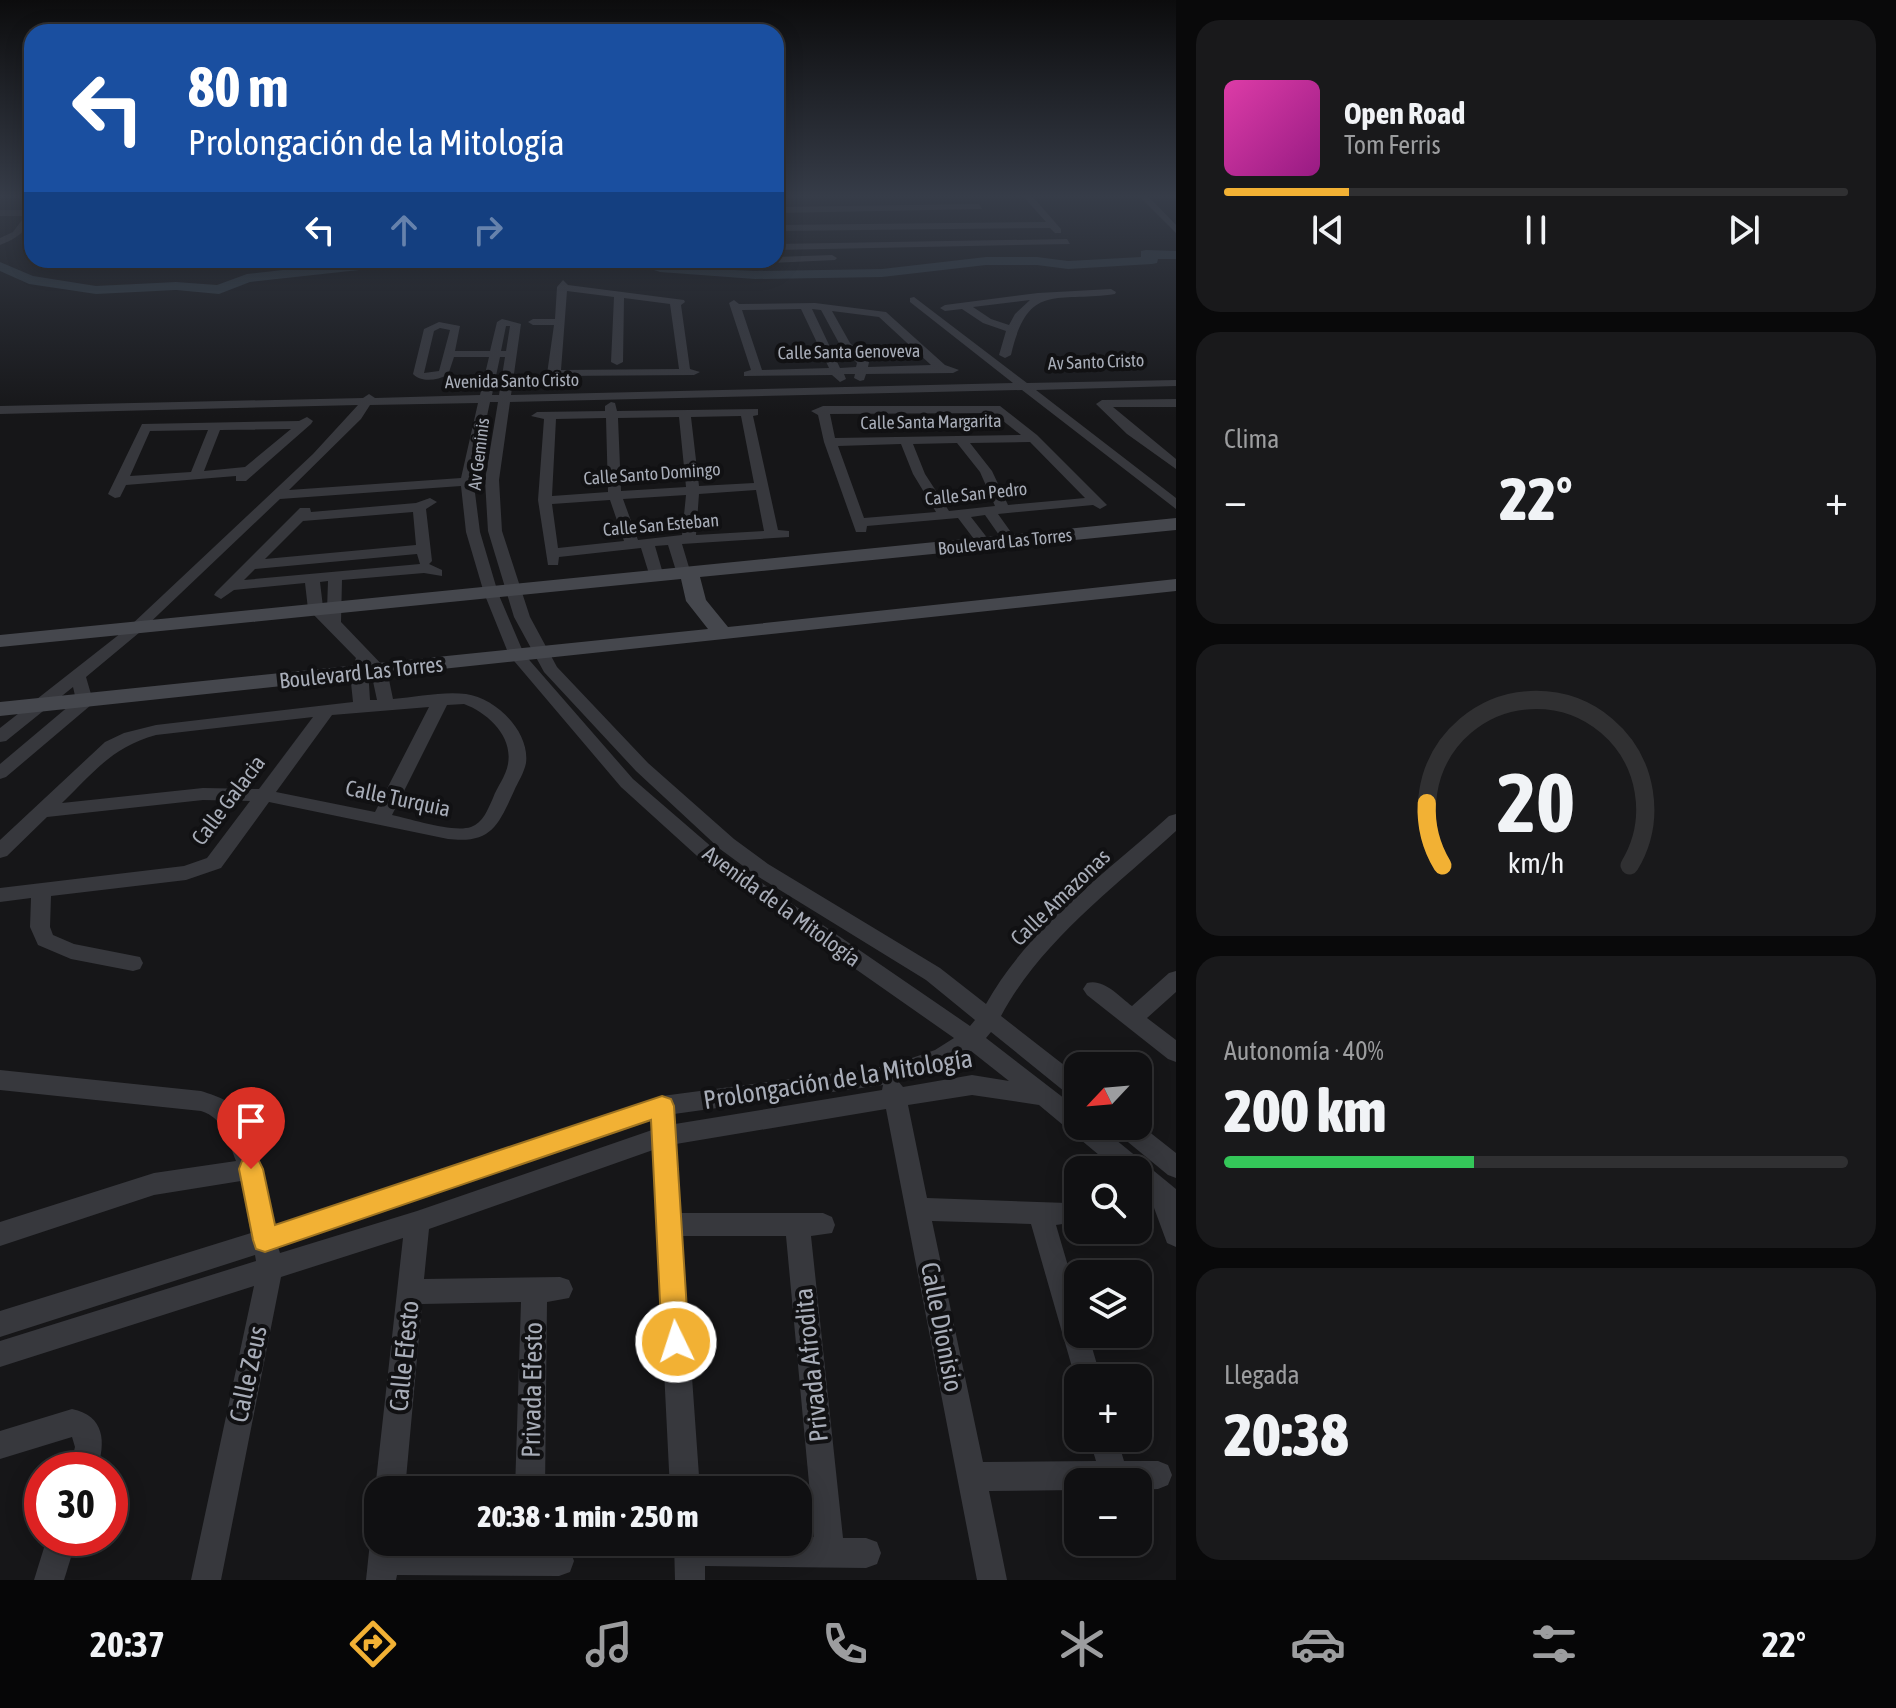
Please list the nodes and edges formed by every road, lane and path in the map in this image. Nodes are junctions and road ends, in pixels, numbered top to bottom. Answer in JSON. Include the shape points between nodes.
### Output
{"nodes":[{"id":1,"x":1111,"y":292,"type":"dead end"},
{"id":2,"x":619,"y":294,"type":"junction"},
{"id":3,"x":1053,"y":294,"type":"junction"},
{"id":4,"x":914,"y":300,"type":"dead end"},
{"id":5,"x":805,"y":306,"type":"junction"},
{"id":6,"x":964,"y":306,"type":"junction"},
{"id":7,"x":825,"y":307,"type":"junction"},
{"id":8,"x":945,"y":308,"type":"dead end"},
{"id":9,"x":533,"y":322,"type":"dead end"},
{"id":10,"x":559,"y":322,"type":"junction"},
{"id":11,"x":1004,"y":328,"type":"junction"},
{"id":12,"x":450,"y":350,"type":"junction"},
{"id":13,"x":495,"y":350,"type":"junction"},
{"id":14,"x":512,"y":350,"type":"junction"},
{"id":15,"x":1005,"y":355,"type":"dead end"},
{"id":16,"x":987,"y":358,"type":"junction"},
{"id":17,"x":617,"y":362,"type":"junction"},
{"id":18,"x":688,"y":368,"type":"junction"},
{"id":19,"x":834,"y":370,"type":"junction"},
{"id":20,"x":860,"y":370,"type":"junction"},
{"id":21,"x":554,"y":372,"type":"junction"},
{"id":22,"x":610,"y":374,"type":"junction"},
{"id":23,"x":629,"y":374,"type":"junction"},
{"id":24,"x":1176,"y":381,"type":"edge"},
{"id":25,"x":1021,"y":386,"type":"junction"},
{"id":26,"x":865,"y":388,"type":"junction"},
{"id":27,"x":846,"y":389,"type":"junction"},
{"id":28,"x":630,"y":393,"type":"junction"},
{"id":29,"x":486,"y":396,"type":"junction"},
{"id":30,"x":506,"y":396,"type":"junction"},
{"id":31,"x":369,"y":399,"type":"junction"},
{"id":32,"x":237,"y":400,"type":"junction"},
{"id":33,"x":254,"y":400,"type":"junction"},
{"id":34,"x":0,"y":402,"type":"edge"},
{"id":35,"x":612,"y":402,"type":"junction"},
{"id":36,"x":1175,"y":404,"type":"edge"},
{"id":37,"x":0,"y":410,"type":"edge"},
{"id":38,"x":317,"y":411,"type":"dead end"},
{"id":39,"x":685,"y":415,"type":"junction"},
{"id":40,"x":221,"y":425,"type":"junction"},
{"id":41,"x":244,"y":425,"type":"junction"},
{"id":42,"x":303,"y":425,"type":"junction"},
{"id":43,"x":1033,"y":438,"type":"junction"},
{"id":44,"x":960,"y":439,"type":"junction"},
{"id":45,"x":905,"y":440,"type":"junction"},
{"id":46,"x":830,"y":442,"type":"junction"},
{"id":47,"x":1176,"y":465,"type":"edge"},
{"id":48,"x":250,"y":471,"type":"junction"},
{"id":49,"x":196,"y":475,"type":"junction"},
{"id":50,"x":492,"y":480,"type":"junction"},
{"id":51,"x":467,"y":481,"type":"junction"},
{"id":52,"x":233,"y":484,"type":"dead end"},
{"id":53,"x":762,"y":486,"type":"junction"},
{"id":54,"x":364,"y":489,"type":"junction"},
{"id":55,"x":693,"y":489,"type":"junction"},
{"id":56,"x":615,"y":494,"type":"junction"},
{"id":57,"x":278,"y":495,"type":"junction"},
{"id":58,"x":545,"y":500,"type":"junction"},
{"id":59,"x":1176,"y":505,"type":"edge"},
{"id":60,"x":995,"y":510,"type":"junction"},
{"id":61,"x":365,"y":512,"type":"junction"},
{"id":62,"x":961,"y":513,"type":"junction"},
{"id":63,"x":945,"y":515,"type":"junction"},
{"id":64,"x":1176,"y":524,"type":"edge"},
{"id":65,"x":681,"y":540,"type":"junction"},
{"id":66,"x":1011,"y":542,"type":"junction"},
{"id":67,"x":639,"y":543,"type":"junction"},
{"id":68,"x":985,"y":544,"type":"junction"},
{"id":69,"x":424,"y":549,"type":"junction"},
{"id":70,"x":251,"y":565,"type":"junction"},
{"id":71,"x":687,"y":574,"type":"junction"},
{"id":72,"x":335,"y":576,"type":"junction"},
{"id":73,"x":657,"y":577,"type":"junction"},
{"id":74,"x":312,"y":578,"type":"junction"},
{"id":75,"x":1176,"y":585,"type":"edge"},
{"id":76,"x":512,"y":591,"type":"junction"},
{"id":77,"x":491,"y":593,"type":"junction"},
{"id":78,"x":329,"y":612,"type":"junction"},
{"id":79,"x":135,"y":629,"type":"junction"},
{"id":80,"x":722,"y":633,"type":"junction"},
{"id":81,"x":0,"y":641,"type":"edge"},
{"id":82,"x":541,"y":653,"type":"junction"},
{"id":83,"x":517,"y":655,"type":"junction"},
{"id":84,"x":367,"y":667,"type":"junction"},
{"id":85,"x":77,"y":675,"type":"junction"},
{"id":86,"x":441,"y":700,"type":"junction"},
{"id":87,"x":85,"y":701,"type":"junction"},
{"id":88,"x":386,"y":704,"type":"junction"},
{"id":89,"x":39,"y":705,"type":"junction"},
{"id":90,"x":362,"y":706,"type":"junction"},
{"id":91,"x":0,"y":709,"type":"edge"},
{"id":92,"x":327,"y":710,"type":"junction"},
{"id":93,"x":0,"y":737,"type":"edge"},
{"id":94,"x":0,"y":773,"type":"edge"},
{"id":95,"x":263,"y":795,"type":"junction"},
{"id":96,"x":43,"y":811,"type":"junction"},
{"id":97,"x":381,"y":818,"type":"junction"},
{"id":98,"x":1176,"y":820,"type":"edge"},
{"id":99,"x":0,"y":851,"type":"edge"},
{"id":100,"x":41,"y":891,"type":"junction"},
{"id":101,"x":0,"y":895,"type":"edge"},
{"id":102,"x":133,"y":963,"type":"dead end"},
{"id":103,"x":1176,"y":979,"type":"edge"},
{"id":104,"x":1094,"y":989,"type":"dead end"},
{"id":105,"x":1133,"y":1018,"type":"junction"},
{"id":106,"x":989,"y":1019,"type":"junction"},
{"id":107,"x":972,"y":1039,"type":"junction"},
{"id":108,"x":1176,"y":1053,"type":"edge"},
{"id":109,"x":1064,"y":1078,"type":"edge"},
{"id":110,"x":0,"y":1080,"type":"edge"},
{"id":111,"x":892,"y":1087,"type":"junction"},
{"id":112,"x":1047,"y":1097,"type":"junction"},
{"id":113,"x":662,"y":1106,"type":"junction"},
{"id":114,"x":1064,"y":1111,"type":"edge"},
{"id":115,"x":664,"y":1136,"type":"junction"},
{"id":116,"x":1099,"y":1140,"type":"edge"},
{"id":117,"x":1144,"y":1140,"type":"edge"},
{"id":118,"x":1119,"y":1156,"type":"edge"},
{"id":119,"x":1172,"y":1160,"type":"edge"},
{"id":120,"x":251,"y":1169,"type":"junction"},
{"id":121,"x":1167,"y":1197,"type":"edge"},
{"id":122,"x":919,"y":1209,"type":"junction"},
{"id":123,"x":1040,"y":1212,"type":"junction"},
{"id":124,"x":1064,"y":1214,"type":"edge"},
{"id":125,"x":417,"y":1222,"type":"junction"},
{"id":126,"x":668,"y":1224,"type":"junction"},
{"id":127,"x":0,"y":1234,"type":"edge"},
{"id":128,"x":1176,"y":1235,"type":"edge"},
{"id":129,"x":265,"y":1240,"type":"junction"},
{"id":130,"x":270,"y":1269,"type":"junction"},
{"id":131,"x":411,"y":1292,"type":"junction"},
{"id":132,"x":0,"y":1324,"type":"edge"},
{"id":133,"x":0,"y":1354,"type":"edge"},
{"id":134,"x":1083,"y":1364,"type":"edge"},
{"id":135,"x":0,"y":1445,"type":"edge"},
{"id":136,"x":88,"y":1452,"type":"edge"},
{"id":137,"x":1152,"y":1475,"type":"edge"},
{"id":138,"x":1158,"y":1475,"type":"dead end"},
{"id":139,"x":391,"y":1476,"type":"edge"},
{"id":140,"x":531,"y":1476,"type":"edge"},
{"id":141,"x":684,"y":1476,"type":"edge"},
{"id":142,"x":1064,"y":1476,"type":"edge"},
{"id":143,"x":972,"y":1477,"type":"junction"},
{"id":144,"x":830,"y":1552,"type":"junction"},
{"id":145,"x":866,"y":1553,"type":"dead end"},
{"id":146,"x":56,"y":1556,"type":"edge"},
{"id":147,"x":456,"y":1556,"type":"edge"},
{"id":148,"x":544,"y":1556,"type":"edge"},
{"id":149,"x":689,"y":1558,"type":"edge"},
{"id":150,"x":383,"y":1561,"type":"edge"},
{"id":151,"x":559,"y":1561,"type":"dead end"},
{"id":152,"x":49,"y":1580,"type":"edge"},
{"id":153,"x":206,"y":1580,"type":"edge"},
{"id":154,"x":992,"y":1580,"type":"edge"}],
"edges":[{"from":1,"to":3,"type":"street"},
{"from":2,"to":10,"type":"street","via":[[562,285]]},
{"from":2,"to":17,"type":"street"},
{"from":2,"to":18,"type":"street","via":[[677,302]]},
{"from":3,"to":6,"type":"street"},
{"from":3,"to":11,"type":"street","via":[[1029,304]]},
{"from":4,"to":16,"type":"street"},
{"from":5,"to":7,"type":"street","name":"Calle Santa Genoveva"},
{"from":5,"to":19,"type":"street"},
{"from":5,"to":19,"type":"street","name":"Calle Santa Genoveva","via":[[736,305],[752,373]]},
{"from":6,"to":8,"type":"street"},
{"from":6,"to":11,"type":"street"},
{"from":7,"to":20,"type":"street","via":[[845,345],[863,362]]},
{"from":7,"to":20,"type":"street","name":"Calle Santa Genoveva","via":[[882,314],[947,369]]},
{"from":9,"to":10,"type":"street"},
{"from":10,"to":21,"type":"street"},
{"from":11,"to":15,"type":"street"},
{"from":11,"to":16,"type":"street"},
{"from":12,"to":12,"type":"street","via":[[456,328],[431,327],[419,374],[442,375]]},
{"from":12,"to":13,"type":"street"},
{"from":13,"to":14,"type":"street"},
{"from":13,"to":14,"type":"street","via":[[500,324],[509,321],[516,324]]},
{"from":13,"to":29,"type":"street","name":"Av Geminis"},
{"from":14,"to":30,"type":"street","name":"Av Geminis"},
{"from":16,"to":25,"type":"street"},
{"from":17,"to":18,"type":"street"},
{"from":17,"to":21,"type":"street"},
{"from":18,"to":23,"type":"street"},
{"from":19,"to":20,"type":"street","name":"Calle Santa Genoveva"},
{"from":19,"to":27,"type":"street"},
{"from":20,"to":26,"type":"street"},
{"from":21,"to":22,"type":"street"},
{"from":22,"to":23,"type":"street"},
{"from":22,"to":35,"type":"street"},
{"from":23,"to":28,"type":"street"},
{"from":24,"to":25,"type":"street","name":"Av Santo Cristo"},
{"from":25,"to":26,"type":"street","name":"Avenida Santo Cristo"},
{"from":25,"to":59,"type":"street"},
{"from":26,"to":27,"type":"street","name":"Avenida Santo Cristo"},
{"from":27,"to":28,"type":"street","name":"Avenida Santo Cristo"},
{"from":28,"to":35,"type":"street","name":"Avenida Santo Cristo"},
{"from":29,"to":30,"type":"street","name":"Avenida Santo Cristo"},
{"from":29,"to":31,"type":"street","name":"Avenida Santo Cristo"},
{"from":29,"to":51,"type":"street","name":"Av Geminis"},
{"from":30,"to":35,"type":"street","name":"Avenida Santo Cristo"},
{"from":30,"to":50,"type":"street","name":"Av Geminis"},
{"from":31,"to":33,"type":"street","name":"Avenida Santo Cristo"},
{"from":31,"to":57,"type":"street"},
{"from":32,"to":33,"type":"street","name":"Avenida Santo Cristo"},
{"from":32,"to":34,"type":"street","name":"Avenida Santo Cristo"},
{"from":32,"to":37,"type":"street","name":"Avenida Santo Cristo"},
{"from":32,"to":40,"type":"street"},
{"from":33,"to":41,"type":"street"},
{"from":35,"to":39,"type":"street","name":"Calle San Esteban"},
{"from":35,"to":56,"type":"street"},
{"from":35,"to":58,"type":"street","name":"Calle San Esteban","via":[[543,416]]},
{"from":36,"to":47,"type":"street","via":[[1109,402],[1102,407]]},
{"from":38,"to":42,"type":"street"},
{"from":39,"to":53,"type":"street","name":"Calle San Esteban","via":[[750,412]]},
{"from":39,"to":55,"type":"street"},
{"from":40,"to":41,"type":"street"},
{"from":40,"to":49,"type":"street"},
{"from":40,"to":49,"type":"street","via":[[146,427],[118,487]]},
{"from":41,"to":42,"type":"street"},
{"from":42,"to":48,"type":"street"},
{"from":43,"to":44,"type":"street","name":"Calle Santa Margarita"},
{"from":43,"to":46,"type":"street","name":"Calle San Pedro","via":[[997,407],[820,410]]},
{"from":43,"to":60,"type":"street","name":"Calle San Pedro","via":[[1098,503]]},
{"from":44,"to":45,"type":"street","name":"Calle Santa Margarita"},
{"from":44,"to":60,"type":"street","via":[[986,471]]},
{"from":45,"to":46,"type":"street","name":"Calle Santa Margarita"},
{"from":45,"to":63,"type":"street"},
{"from":46,"to":63,"type":"street","name":"Calle San Pedro","via":[[860,526]]},
{"from":48,"to":49,"type":"street"},
{"from":48,"to":52,"type":"street"},
{"from":50,"to":51,"type":"street"},
{"from":50,"to":76,"type":"street","name":"Av Geminis","via":[[495,531]]},
{"from":51,"to":54,"type":"street"},
{"from":51,"to":77,"type":"street","name":"Av Geminis","via":[[473,532]]},
{"from":53,"to":55,"type":"street","name":"Calle Santo Domingo"},
{"from":53,"to":65,"type":"street","name":"Calle San Esteban","via":[[778,534]]},
{"from":54,"to":57,"type":"street"},
{"from":54,"to":61,"type":"street"},
{"from":55,"to":56,"type":"street","name":"Calle Santo Domingo"},
{"from":55,"to":65,"type":"street"},
{"from":56,"to":58,"type":"street","name":"Calle Santo Domingo"},
{"from":56,"to":67,"type":"street"},
{"from":57,"to":79,"type":"street"},
{"from":58,"to":67,"type":"street","name":"Calle San Esteban","via":[[553,558]]},
{"from":60,"to":62,"type":"street","name":"Calle San Pedro"},
{"from":60,"to":66,"type":"street"},
{"from":61,"to":69,"type":"street","via":[[424,505]]},
{"from":61,"to":70,"type":"street","via":[[302,514]]},
{"from":62,"to":63,"type":"street","name":"Calle San Pedro"},
{"from":62,"to":68,"type":"street"},
{"from":64,"to":66,"type":"main road","name":"Boulevard Las Torres"},
{"from":65,"to":67,"type":"street","name":"Calle San Esteban"},
{"from":65,"to":71,"type":"street"},
{"from":66,"to":68,"type":"main road","name":"Boulevard Las Torres"},
{"from":67,"to":73,"type":"street"},
{"from":68,"to":71,"type":"main road","name":"Boulevard Las Torres"},
{"from":69,"to":70,"type":"street"},
{"from":69,"to":72,"type":"street","via":[[431,570]]},
{"from":70,"to":74,"type":"street","via":[[225,590]]},
{"from":71,"to":73,"type":"main road","name":"Boulevard Las Torres"},
{"from":71,"to":80,"type":"main road","via":[[696,601]]},
{"from":72,"to":74,"type":"street"},
{"from":72,"to":78,"type":"street"},
{"from":73,"to":76,"type":"main road","name":"Boulevard Las Torres"},
{"from":74,"to":78,"type":"street"},
{"from":75,"to":80,"type":"main road","name":"Boulevard Las Torres"},
{"from":76,"to":77,"type":"main road","name":"Boulevard Las Torres"},
{"from":76,"to":82,"type":"street","name":"Av Geminis"},
{"from":77,"to":78,"type":"main road","name":"Boulevard Las Torres"},
{"from":77,"to":83,"type":"street","name":"Av Geminis"},
{"from":78,"to":79,"type":"main road","name":"Boulevard Las Torres"},
{"from":78,"to":84,"type":"street"},
{"from":79,"to":81,"type":"main road","name":"Boulevard Las Torres"},
{"from":79,"to":85,"type":"street"},
{"from":80,"to":82,"type":"main road","name":"Boulevard Las Torres"},
{"from":82,"to":83,"type":"main road","name":"Boulevard Las Torres"},
{"from":82,"to":106,"type":"street","name":"Avenida de la Mitología","via":[[583,707],[727,844],[933,974]]},
{"from":83,"to":84,"type":"main road","name":"Boulevard Las Torres"},
{"from":83,"to":107,"type":"street","name":"Avenida de la Mitología","via":[[627,783],[714,860]]},
{"from":84,"to":87,"type":"main road","name":"Boulevard Las Torres"},
{"from":84,"to":88,"type":"street"},
{"from":84,"to":90,"type":"street"},
{"from":85,"to":87,"type":"street"},
{"from":85,"to":89,"type":"street"},
{"from":86,"to":88,"type":"street","name":"Calle Turquia"},
{"from":86,"to":97,"type":"street"},
{"from":86,"to":97,"type":"street","name":"Calle Turquia","via":[[479,702],[513,741],[518,761],[492,821],[484,829],[460,835]]},
{"from":87,"to":89,"type":"main road","name":"Boulevard Las Torres"},
{"from":87,"to":94,"type":"street"},
{"from":88,"to":90,"type":"street","name":"Calle Turquia"},
{"from":89,"to":91,"type":"main road","name":"Boulevard Las Torres"},
{"from":89,"to":93,"type":"street"},
{"from":90,"to":92,"type":"street","name":"Calle Turquia"},
{"from":92,"to":95,"type":"street","name":"Calle Galacia"},
{"from":92,"to":96,"type":"street","name":"Calle Turquia","via":[[130,737],[111,746]]},
{"from":95,"to":96,"type":"street","name":"Calle Turquia","via":[[203,794]]},
{"from":95,"to":97,"type":"street","name":"Calle Turquia"},
{"from":95,"to":100,"type":"street","name":"Calle Galacia","via":[[214,863],[201,870]]},
{"from":96,"to":99,"type":"street"},
{"from":98,"to":106,"type":"street","name":"Calle Amazonas","via":[[1047,938],[1010,980]]},
{"from":100,"to":101,"type":"street","name":"Calle Galacia"},
{"from":100,"to":102,"type":"street","via":[[45,940],[71,951]]},
{"from":103,"to":105,"type":"street"},
{"from":104,"to":105,"type":"street"},
{"from":105,"to":108,"type":"street"},
{"from":106,"to":107,"type":"street","name":"Prolongación de la Mitología"},
{"from":106,"to":109,"type":"street","name":"Avenida de la Mitología"},
{"from":107,"to":111,"type":"street","name":"Prolongación de la Mitología"},
{"from":107,"to":112,"type":"street","name":"Avenida de la Mitología"},
{"from":110,"to":120,"type":"street","name":"Calle Zeus","via":[[217,1106],[233,1120]]},
{"from":111,"to":112,"type":"street","name":"Prolongación de la Mitología","via":[[972,1085]]},
{"from":111,"to":113,"type":"street","name":"Prolongación de la Mitología"},
{"from":111,"to":115,"type":"street","name":"Prolongación de la Mitología"},
{"from":111,"to":122,"type":"street","name":"Calle Dionisio"},
{"from":112,"to":114,"type":"street","name":"Avenida de la Mitología"},
{"from":113,"to":115,"type":"street"},
{"from":113,"to":129,"type":"street","name":"Prolongación de la Mitología"},
{"from":115,"to":125,"type":"street","name":"Prolongación de la Mitología"},
{"from":115,"to":126,"type":"street"},
{"from":116,"to":118,"type":"street","name":"Avenida de la Mitología"},
{"from":117,"to":119,"type":"street"},
{"from":120,"to":127,"type":"street","via":[[154,1184]]},
{"from":120,"to":129,"type":"street","name":"Calle Zeus"},
{"from":121,"to":128,"type":"street"},
{"from":122,"to":123,"type":"street"},
{"from":122,"to":143,"type":"street","name":"Calle Dionisio"},
{"from":123,"to":124,"type":"street"},
{"from":123,"to":134,"type":"street"},
{"from":125,"to":130,"type":"street","name":"Prolongación de la Mitología"},
{"from":125,"to":131,"type":"street","name":"Calle Efesto"},
{"from":126,"to":141,"type":"street"},
{"from":126,"to":144,"type":"street","name":"Privada Afrodita","via":[[810,1225]]},
{"from":129,"to":130,"type":"street","name":"Calle Zeus"},
{"from":129,"to":132,"type":"street","name":"Prolongación de la Mitología"},
{"from":130,"to":133,"type":"street","name":"Prolongación de la Mitología"},
{"from":130,"to":153,"type":"street","name":"Calle Zeus"},
{"from":131,"to":139,"type":"street","name":"Calle Efesto"},
{"from":131,"to":140,"type":"street","name":"Privada Efesto","via":[[547,1289]]},
{"from":135,"to":136,"type":"street","via":[[72,1423],[81,1425],[88,1437]]},
{"from":137,"to":138,"type":"street"},
{"from":142,"to":143,"type":"street"},
{"from":143,"to":154,"type":"street","name":"Calle Dionisio"},
{"from":144,"to":145,"type":"street"},
{"from":144,"to":149,"type":"street"},
{"from":146,"to":152,"type":"street"},
{"from":147,"to":150,"type":"street"},
{"from":148,"to":151,"type":"street"}]}
